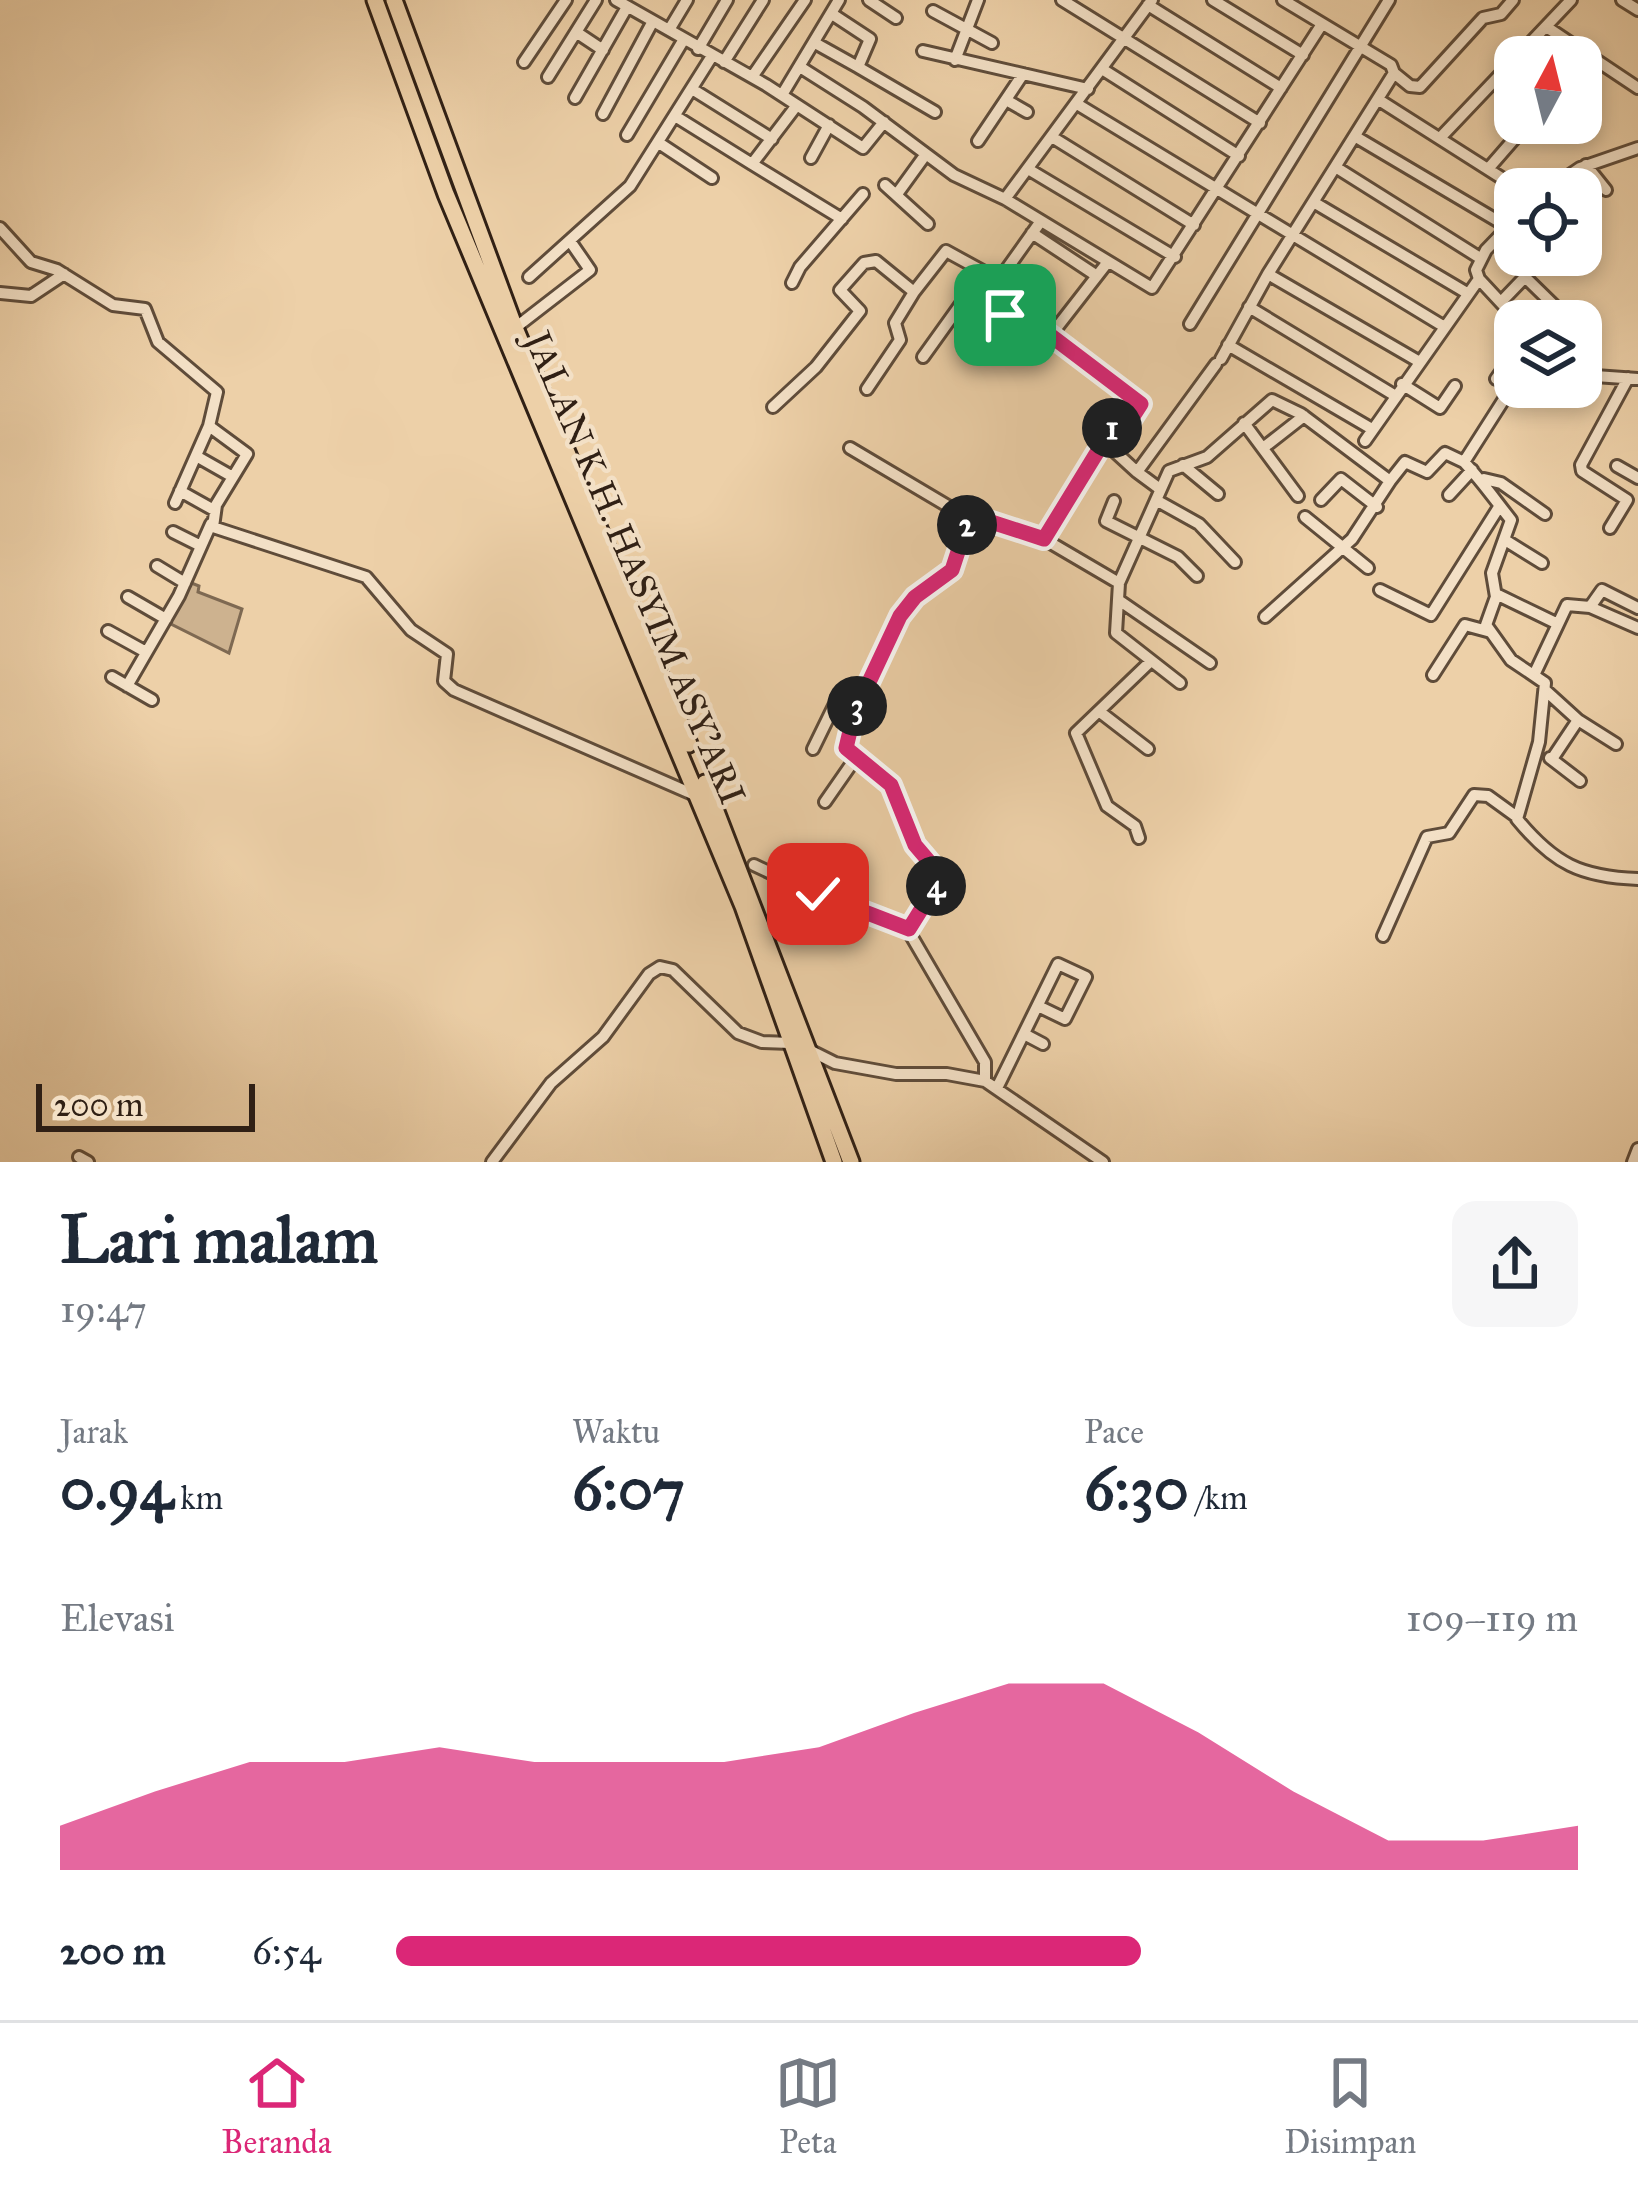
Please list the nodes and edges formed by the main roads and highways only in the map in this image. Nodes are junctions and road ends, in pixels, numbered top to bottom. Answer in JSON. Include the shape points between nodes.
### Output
{"nodes":[{"id":1,"x":375,"y":0,"type":"edge"},
{"id":2,"x":394,"y":0,"type":"edge"},
{"id":3,"x":846,"y":1161,"type":"edge"}],
"edges":[{"from":1,"to":3,"type":"highway","name":"JALAN K.H. HASYIM ASY'ARI","via":[[446,194]]},
{"from":2,"to":3,"type":"highway","name":"JALAN K.H. HASYIM ASY'ARI","via":[[515,328],[811,1051]]}]}
